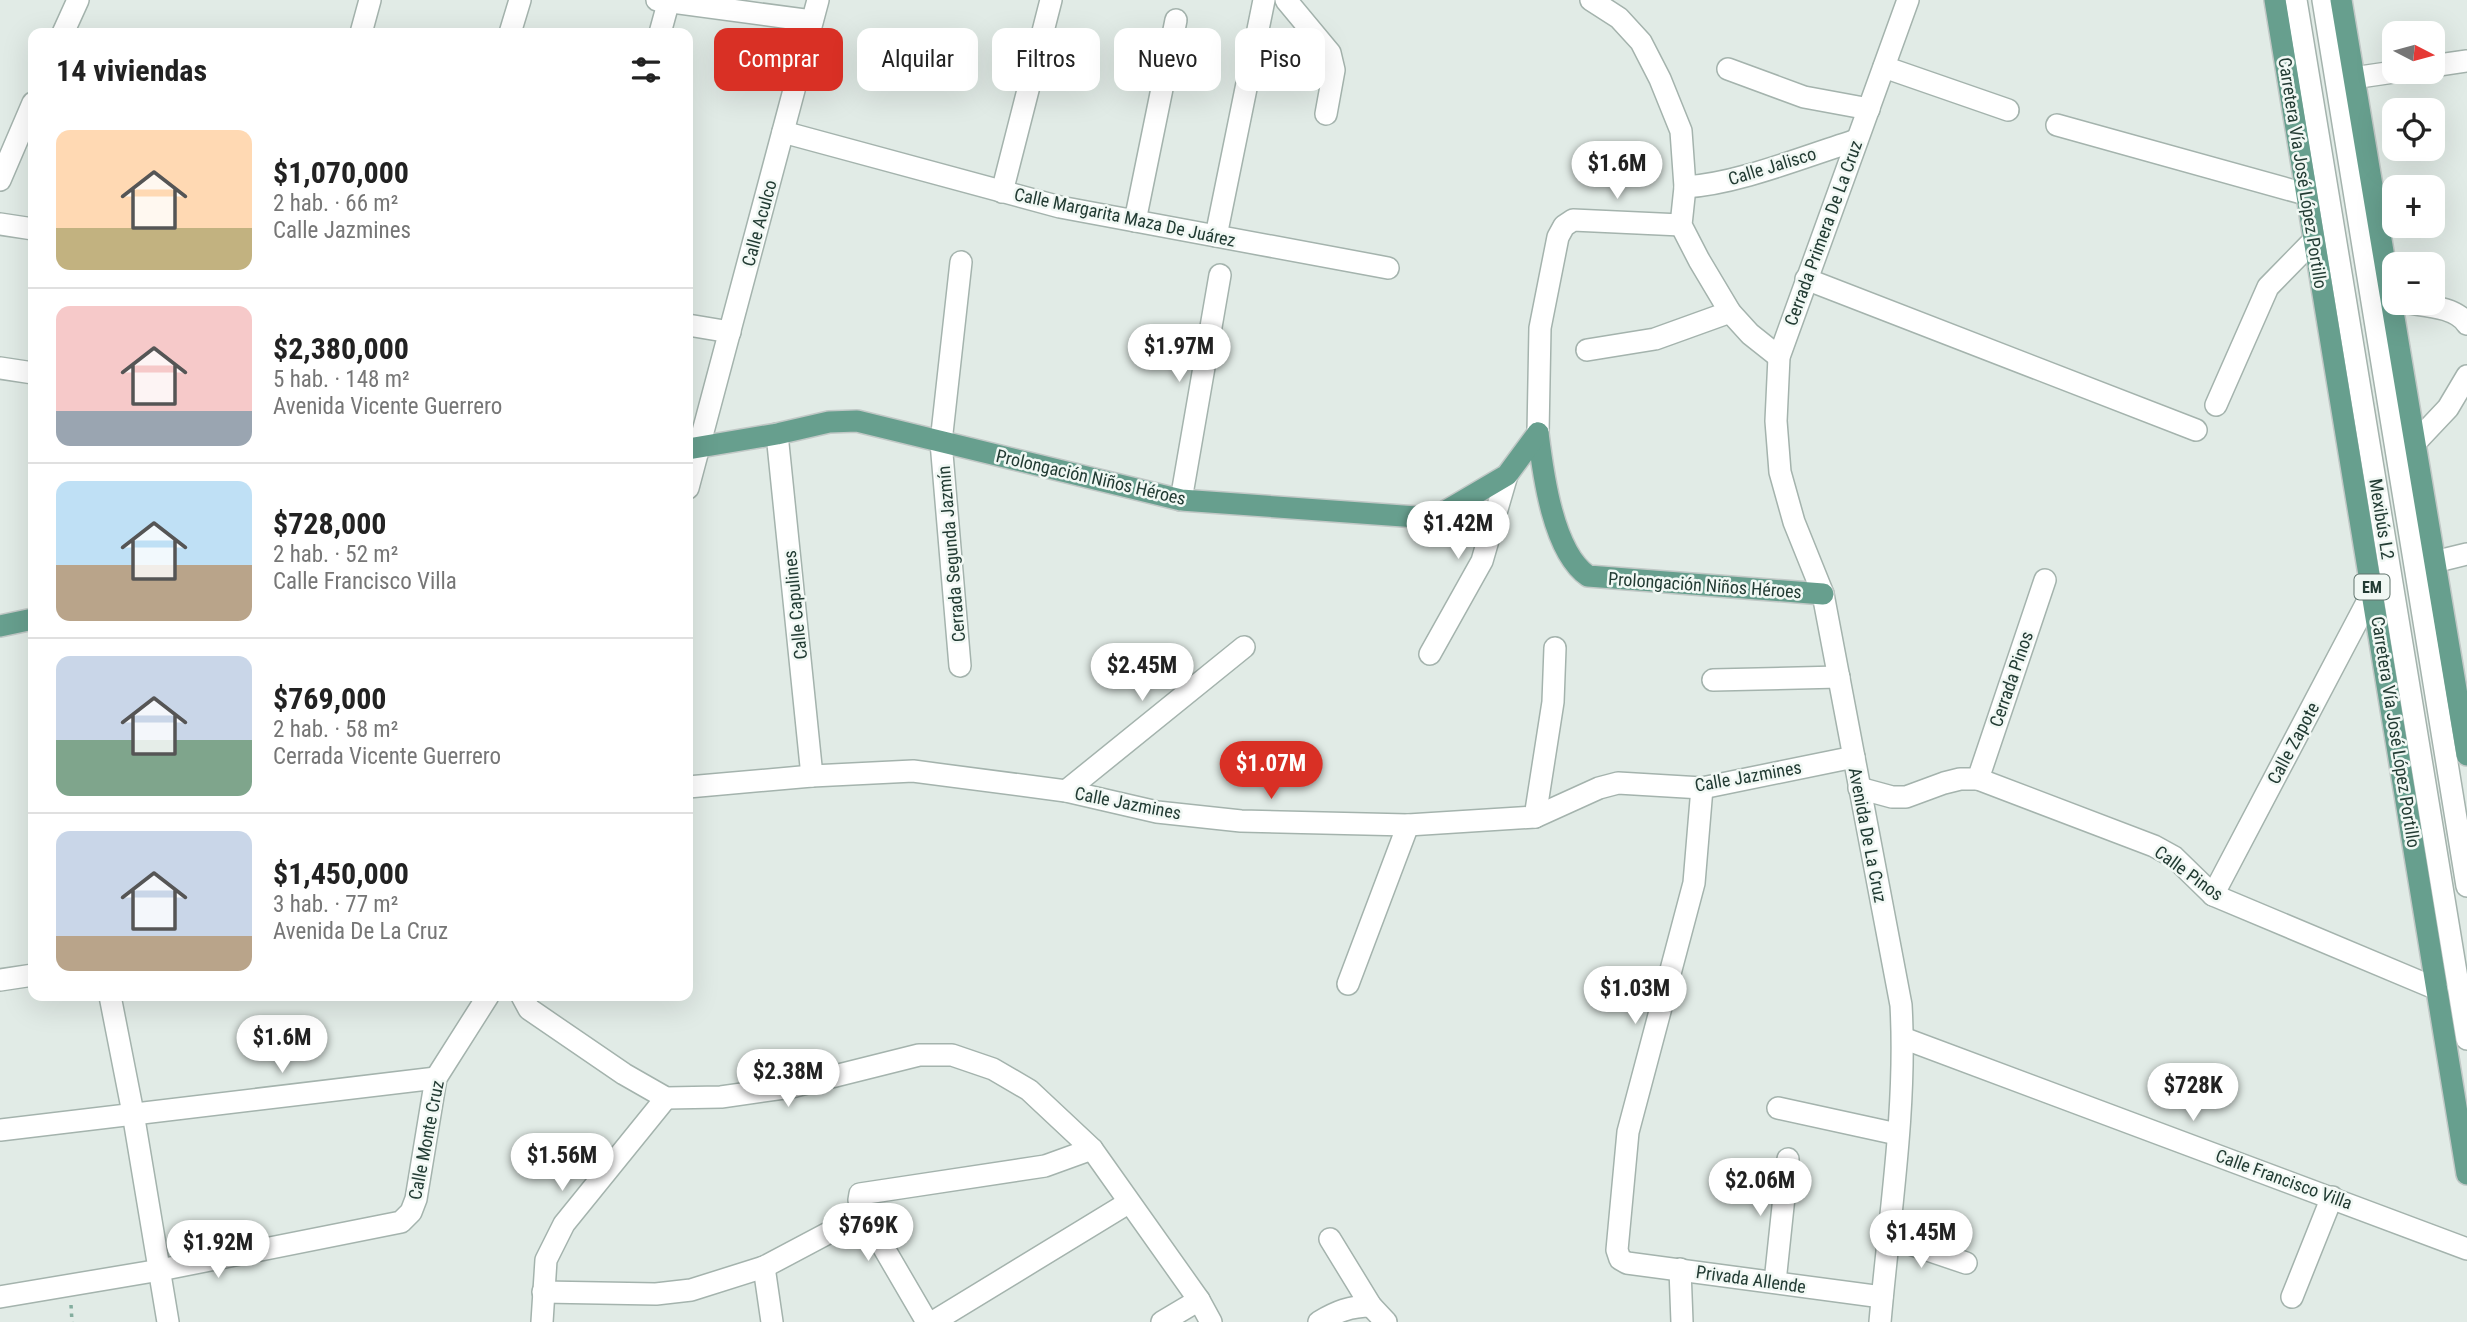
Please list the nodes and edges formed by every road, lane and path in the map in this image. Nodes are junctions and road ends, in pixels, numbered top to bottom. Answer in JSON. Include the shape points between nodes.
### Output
{"nodes":[{"id":1,"x":78,"y":0,"type":"edge"},
{"id":2,"x":370,"y":0,"type":"edge"},
{"id":3,"x":520,"y":0,"type":"edge"},
{"id":4,"x":818,"y":0,"type":"edge"},
{"id":5,"x":1051,"y":0,"type":"edge"},
{"id":6,"x":1264,"y":0,"type":"edge"},
{"id":7,"x":1286,"y":0,"type":"edge"},
{"id":8,"x":1591,"y":0,"type":"edge"},
{"id":9,"x":1908,"y":0,"type":"edge"},
{"id":10,"x":2275,"y":0,"type":"edge"},
{"id":11,"x":2296,"y":0,"type":"edge"},
{"id":12,"x":2323,"y":0,"type":"edge"},
{"id":13,"x":2341,"y":0,"type":"edge"},
{"id":14,"x":665,"y":1,"type":"edge"},
{"id":15,"x":1176,"y":20,"type":"dead end"},
{"id":16,"x":812,"y":21,"type":"junction"},
{"id":17,"x":65,"y":28,"type":"edge"},
{"id":18,"x":362,"y":28,"type":"edge"},
{"id":19,"x":512,"y":28,"type":"edge"},
{"id":20,"x":661,"y":28,"type":"edge"},
{"id":21,"x":2467,"y":61,"type":"edge"},
{"id":22,"x":2445,"y":64,"type":"edge"},
{"id":23,"x":1884,"y":67,"type":"junction"},
{"id":24,"x":1728,"y":69,"type":"dead end"},
{"id":25,"x":2382,"y":74,"type":"edge"},
{"id":26,"x":2353,"y":78,"type":"junction"},
{"id":27,"x":1868,"y":109,"type":"junction"},
{"id":28,"x":2008,"y":110,"type":"dead end"},
{"id":29,"x":1326,"y":114,"type":"dead end"},
{"id":30,"x":28,"y":115,"type":"edge"},
{"id":31,"x":2057,"y":125,"type":"dead end"},
{"id":32,"x":783,"y":132,"type":"junction"},
{"id":33,"x":1857,"y":140,"type":"junction"},
{"id":34,"x":0,"y":180,"type":"edge"},
{"id":35,"x":1685,"y":187,"type":"junction"},
{"id":36,"x":1002,"y":192,"type":"junction"},
{"id":37,"x":2305,"y":194,"type":"junction"},
{"id":38,"x":1135,"y":221,"type":"junction"},
{"id":39,"x":0,"y":224,"type":"edge"},
{"id":40,"x":1681,"y":225,"type":"junction"},
{"id":41,"x":28,"y":228,"type":"edge"},
{"id":42,"x":1216,"y":236,"type":"junction"},
{"id":43,"x":2313,"y":241,"type":"junction"},
{"id":44,"x":2388,"y":252,"type":"edge"},
{"id":45,"x":961,"y":262,"type":"dead end"},
{"id":46,"x":1388,"y":268,"type":"dead end"},
{"id":47,"x":1220,"y":275,"type":"dead end"},
{"id":48,"x":1806,"y":279,"type":"junction"},
{"id":49,"x":2445,"y":310,"type":"edge"},
{"id":50,"x":1730,"y":312,"type":"junction"},
{"id":51,"x":2400,"y":315,"type":"edge"},
{"id":52,"x":2467,"y":324,"type":"edge"},
{"id":53,"x":693,"y":326,"type":"edge"},
{"id":54,"x":730,"y":332,"type":"junction"},
{"id":55,"x":1587,"y":350,"type":"dead end"},
{"id":56,"x":1779,"y":357,"type":"junction"},
{"id":57,"x":0,"y":368,"type":"edge"},
{"id":58,"x":28,"y":372,"type":"edge"},
{"id":59,"x":2467,"y":376,"type":"edge"},
{"id":60,"x":2217,"y":405,"type":"dead end"},
{"id":61,"x":2196,"y":430,"type":"dead end"},
{"id":62,"x":1538,"y":433,"type":"junction"},
{"id":63,"x":777,"y":434,"type":"junction"},
{"id":64,"x":941,"y":442,"type":"junction"},
{"id":65,"x":2414,"y":444,"type":"junction"},
{"id":66,"x":694,"y":448,"type":"edge"},
{"id":67,"x":1507,"y":475,"type":"junction"},
{"id":68,"x":1181,"y":500,"type":"junction"},
{"id":69,"x":2467,"y":554,"type":"edge"},
{"id":70,"x":2434,"y":562,"type":"junction"},
{"id":71,"x":2045,"y":580,"type":"dead end"},
{"id":72,"x":2373,"y":591,"type":"junction"},
{"id":73,"x":1823,"y":593,"type":"junction"},
{"id":74,"x":28,"y":625,"type":"edge"},
{"id":75,"x":0,"y":626,"type":"edge"},
{"id":76,"x":1244,"y":647,"type":"dead end"},
{"id":77,"x":1555,"y":648,"type":"dead end"},
{"id":78,"x":1430,"y":654,"type":"dead end"},
{"id":79,"x":960,"y":666,"type":"dead end"},
{"id":80,"x":1839,"y":677,"type":"junction"},
{"id":81,"x":1713,"y":680,"type":"dead end"},
{"id":82,"x":2467,"y":755,"type":"edge"},
{"id":83,"x":1854,"y":757,"type":"junction"},
{"id":84,"x":812,"y":776,"type":"junction"},
{"id":85,"x":1978,"y":779,"type":"junction"},
{"id":86,"x":693,"y":787,"type":"edge"},
{"id":87,"x":1702,"y":788,"type":"junction"},
{"id":88,"x":1859,"y":788,"type":"junction"},
{"id":89,"x":1066,"y":791,"type":"junction"},
{"id":90,"x":1535,"y":817,"type":"junction"},
{"id":91,"x":1408,"y":825,"type":"junction"},
{"id":92,"x":2467,"y":886,"type":"edge"},
{"id":93,"x":2213,"y":895,"type":"junction"},
{"id":94,"x":28,"y":976,"type":"edge"},
{"id":95,"x":0,"y":980,"type":"edge"},
{"id":96,"x":1348,"y":984,"type":"dead end"},
{"id":97,"x":2437,"y":989,"type":"junction"},
{"id":98,"x":111,"y":1001,"type":"edge"},
{"id":99,"x":485,"y":1001,"type":"edge"},
{"id":100,"x":525,"y":1001,"type":"edge"},
{"id":101,"x":1903,"y":1038,"type":"junction"},
{"id":102,"x":2467,"y":1038,"type":"edge"},
{"id":103,"x":436,"y":1078,"type":"junction"},
{"id":104,"x":666,"y":1098,"type":"junction"},
{"id":105,"x":1778,"y":1108,"type":"dead end"},
{"id":106,"x":133,"y":1113,"type":"junction"},
{"id":107,"x":0,"y":1130,"type":"edge"},
{"id":108,"x":1897,"y":1134,"type":"junction"},
{"id":109,"x":1092,"y":1150,"type":"junction"},
{"id":110,"x":1788,"y":1159,"type":"dead end"},
{"id":111,"x":2467,"y":1174,"type":"edge"},
{"id":112,"x":2332,"y":1197,"type":"junction"},
{"id":113,"x":1128,"y":1203,"type":"junction"},
{"id":114,"x":862,"y":1204,"type":"junction"},
{"id":115,"x":1889,"y":1237,"type":"junction"},
{"id":116,"x":1330,"y":1239,"type":"dead end"},
{"id":117,"x":2467,"y":1249,"type":"edge"},
{"id":118,"x":1966,"y":1264,"type":"dead end"},
{"id":119,"x":764,"y":1267,"type":"junction"},
{"id":120,"x":1679,"y":1269,"type":"junction"},
{"id":121,"x":160,"y":1270,"type":"junction"},
{"id":122,"x":1775,"y":1282,"type":"junction"},
{"id":123,"x":543,"y":1292,"type":"junction"},
{"id":124,"x":0,"y":1297,"type":"edge"},
{"id":125,"x":1882,"y":1297,"type":"junction"},
{"id":126,"x":2292,"y":1297,"type":"dead end"},
{"id":127,"x":1199,"y":1300,"type":"junction"},
{"id":128,"x":1371,"y":1306,"type":"junction"},
{"id":129,"x":168,"y":1322,"type":"edge"},
{"id":130,"x":542,"y":1322,"type":"edge"},
{"id":131,"x":772,"y":1322,"type":"edge"},
{"id":132,"x":927,"y":1322,"type":"edge"},
{"id":133,"x":933,"y":1322,"type":"edge"},
{"id":134,"x":1162,"y":1322,"type":"edge"},
{"id":135,"x":1211,"y":1322,"type":"edge"},
{"id":136,"x":1319,"y":1322,"type":"edge"},
{"id":137,"x":1386,"y":1322,"type":"edge"},
{"id":138,"x":1682,"y":1322,"type":"edge"},
{"id":139,"x":1880,"y":1322,"type":"edge"}],
"edges":[{"from":1,"to":17,"type":"street"},
{"from":2,"to":18,"type":"street"},
{"from":3,"to":19,"type":"street"},
{"from":4,"to":16,"type":"street","name":"Calle Aculco"},
{"from":5,"to":36,"type":"street"},
{"from":6,"to":42,"type":"street"},
{"from":7,"to":29,"type":"street","via":[[1334,62]]},
{"from":8,"to":35,"type":"street","via":[[1619,18],[1641,42],[1660,79],[1681,131]]},
{"from":9,"to":23,"type":"street","name":"Cerrada Primera De La Cruz"},
{"from":10,"to":37,"type":"main road","name":"Carretera Vía José López Portillo","number":"EM"},
{"from":11,"to":102,"type":"street","name":"Mexibús L2"},
{"from":12,"to":92,"type":"street","name":"Mexibús L2"},
{"from":13,"to":26,"type":"main road"},
{"from":14,"to":16,"type":"street"},
{"from":14,"to":20,"type":"street"},
{"from":15,"to":38,"type":"street"},
{"from":16,"to":32,"type":"street","name":"Calle Aculco"},
{"from":21,"to":22,"type":"street"},
{"from":23,"to":27,"type":"street","name":"Cerrada Primera De La Cruz"},
{"from":23,"to":28,"type":"street"},
{"from":24,"to":27,"type":"street","via":[[1804,97]]},
{"from":25,"to":26,"type":"street"},
{"from":26,"to":44,"type":"main road"},
{"from":27,"to":33,"type":"street","name":"Cerrada Primera De La Cruz"},
{"from":30,"to":34,"type":"street"},
{"from":31,"to":37,"type":"street"},
{"from":32,"to":36,"type":"street","name":"Calle Margarita Maza De Juárez"},
{"from":32,"to":54,"type":"street","name":"Calle Aculco"},
{"from":33,"to":35,"type":"street","name":"Calle Jalisco","via":[[1737,178]]},
{"from":33,"to":48,"type":"street","name":"Cerrada Primera De La Cruz"},
{"from":35,"to":40,"type":"street"},
{"from":36,"to":38,"type":"street","name":"Calle Margarita Maza De Juárez"},
{"from":37,"to":43,"type":"main road","name":"Carretera Vía José López Portillo","number":"EM"},
{"from":38,"to":42,"type":"street","name":"Calle Margarita Maza De Juárez"},
{"from":39,"to":41,"type":"street"},
{"from":40,"to":50,"type":"street"},
{"from":40,"to":62,"type":"street","via":[[1573,220],[1564,226],[1540,328]]},
{"from":42,"to":46,"type":"street","name":"Calle Margarita Maza De Juárez"},
{"from":43,"to":60,"type":"street","via":[[2268,287]]},
{"from":43,"to":72,"type":"main road","name":"Carretera Vía José López Portillo","number":"EM"},
{"from":45,"to":64,"type":"street","name":"Cerrada Segunda Jazmín"},
{"from":47,"to":68,"type":"street"},
{"from":48,"to":56,"type":"street","name":"Cerrada Primera De La Cruz"},
{"from":48,"to":61,"type":"street"},
{"from":49,"to":52,"type":"street"},
{"from":50,"to":55,"type":"street","via":[[1655,339]]},
{"from":50,"to":56,"type":"street"},
{"from":51,"to":65,"type":"main road"},
{"from":53,"to":54,"type":"street"},
{"from":54,"to":66,"type":"street","name":"Calle Aculco"},
{"from":56,"to":73,"type":"street","name":"Avenida De La Cruz","via":[[1776,421],[1780,472],[1794,522]]},
{"from":57,"to":58,"type":"street"},
{"from":59,"to":65,"type":"street","via":[[2448,408]]},
{"from":62,"to":67,"type":"main road","name":"Prolongación Niños Héroes"},
{"from":62,"to":73,"type":"main road","name":"Prolongación Niños Héroes","via":[[1545,486],[1556,522],[1570,558],[1588,576]]},
{"from":63,"to":64,"type":"main road","name":"Prolongación Niños Héroes","via":[[829,422],[857,421]]},
{"from":63,"to":66,"type":"main road","name":"Prolongación Niños Héroes"},
{"from":63,"to":84,"type":"street","name":"Calle Capulines"},
{"from":64,"to":68,"type":"main road","name":"Prolongación Niños Héroes"},
{"from":64,"to":79,"type":"street","name":"Cerrada Segunda Jazmín"},
{"from":65,"to":70,"type":"main road"},
{"from":67,"to":68,"type":"main road","name":"Prolongación Niños Héroes","via":[[1439,515],[1428,516]]},
{"from":67,"to":78,"type":"street","via":[[1482,561]]},
{"from":69,"to":70,"type":"street"},
{"from":70,"to":82,"type":"main road"},
{"from":71,"to":85,"type":"street","name":"Cerrada Pinos"},
{"from":72,"to":93,"type":"street","name":"Calle Zapote"},
{"from":72,"to":97,"type":"main road","name":"Carretera Vía José López Portillo","number":"EM"},
{"from":73,"to":80,"type":"street","name":"Avenida De La Cruz"},
{"from":74,"to":75,"type":"main road"},
{"from":76,"to":89,"type":"street"},
{"from":77,"to":90,"type":"street","via":[[1553,702]]},
{"from":80,"to":81,"type":"street"},
{"from":80,"to":83,"type":"street","name":"Avenida De La Cruz"},
{"from":83,"to":87,"type":"street","name":"Calle Jazmines"},
{"from":83,"to":88,"type":"street","name":"Avenida De La Cruz"},
{"from":84,"to":86,"type":"street","name":"Calle Jazmines"},
{"from":84,"to":89,"type":"street","name":"Calle Jazmines","via":[[913,771]]},
{"from":85,"to":88,"type":"street","via":[[1960,779],[1906,797]]},
{"from":85,"to":93,"type":"street","name":"Calle Pinos","via":[[2154,846],[2174,857]]},
{"from":87,"to":90,"type":"street","name":"Calle Jazmines","via":[[1618,782]]},
{"from":87,"to":120,"type":"street","name":"Privada Allende","via":[[1694,883],[1628,1132],[1617,1250],[1627,1264]]},
{"from":88,"to":101,"type":"street","name":"Avenida De La Cruz","via":[[1901,1004]]},
{"from":89,"to":91,"type":"street","name":"Calle Jazmines","via":[[1157,812],[1241,821]]},
{"from":90,"to":91,"type":"street","name":"Calle Jazmines"},
{"from":91,"to":96,"type":"street"},
{"from":93,"to":97,"type":"street","name":"Calle Pinos"},
{"from":94,"to":95,"type":"street"},
{"from":97,"to":111,"type":"main road","name":"Carretera Vía José López Portillo","number":"EM"},
{"from":98,"to":106,"type":"street"},
{"from":99,"to":103,"type":"street","name":"Calle Monte Cruz"},
{"from":100,"to":104,"type":"street","via":[[529,1009]]},
{"from":101,"to":108,"type":"street","name":"Avenida De La Cruz"},
{"from":101,"to":112,"type":"street","name":"Calle Francisco Villa"},
{"from":103,"to":106,"type":"street"},
{"from":103,"to":121,"type":"street","name":"Calle Monte Cruz","via":[[416,1199],[401,1222]]},
{"from":104,"to":109,"type":"street","via":[[721,1097],[791,1087],[919,1055],[951,1055],[993,1069],[1029,1090]]},
{"from":104,"to":123,"type":"street","via":[[564,1224],[546,1260]]},
{"from":105,"to":108,"type":"street"},
{"from":106,"to":107,"type":"street"},
{"from":106,"to":121,"type":"street"},
{"from":108,"to":115,"type":"street","name":"Avenida De La Cruz"},
{"from":109,"to":113,"type":"street"},
{"from":109,"to":114,"type":"street","via":[[1045,1166]]},
{"from":110,"to":122,"type":"street"},
{"from":112,"to":117,"type":"street","name":"Calle Francisco Villa"},
{"from":112,"to":126,"type":"street"},
{"from":113,"to":127,"type":"street"},
{"from":113,"to":133,"type":"street"},
{"from":114,"to":119,"type":"street"},
{"from":114,"to":132,"type":"street"},
{"from":115,"to":118,"type":"street"},
{"from":115,"to":125,"type":"street","name":"Avenida De La Cruz"},
{"from":116,"to":128,"type":"street"},
{"from":119,"to":123,"type":"street","via":[[668,1293]]},
{"from":119,"to":131,"type":"street"},
{"from":120,"to":122,"type":"street","name":"Privada Allende"},
{"from":120,"to":138,"type":"street"},
{"from":121,"to":124,"type":"street","name":"Calle Monte Cruz"},
{"from":121,"to":129,"type":"street"},
{"from":122,"to":125,"type":"street","name":"Privada Allende"},
{"from":123,"to":130,"type":"street"},
{"from":125,"to":139,"type":"street","name":"Avenida De La Cruz"},
{"from":127,"to":134,"type":"street"},
{"from":127,"to":135,"type":"street"},
{"from":128,"to":136,"type":"street","via":[[1339,1310]]},
{"from":128,"to":137,"type":"street"}]}
